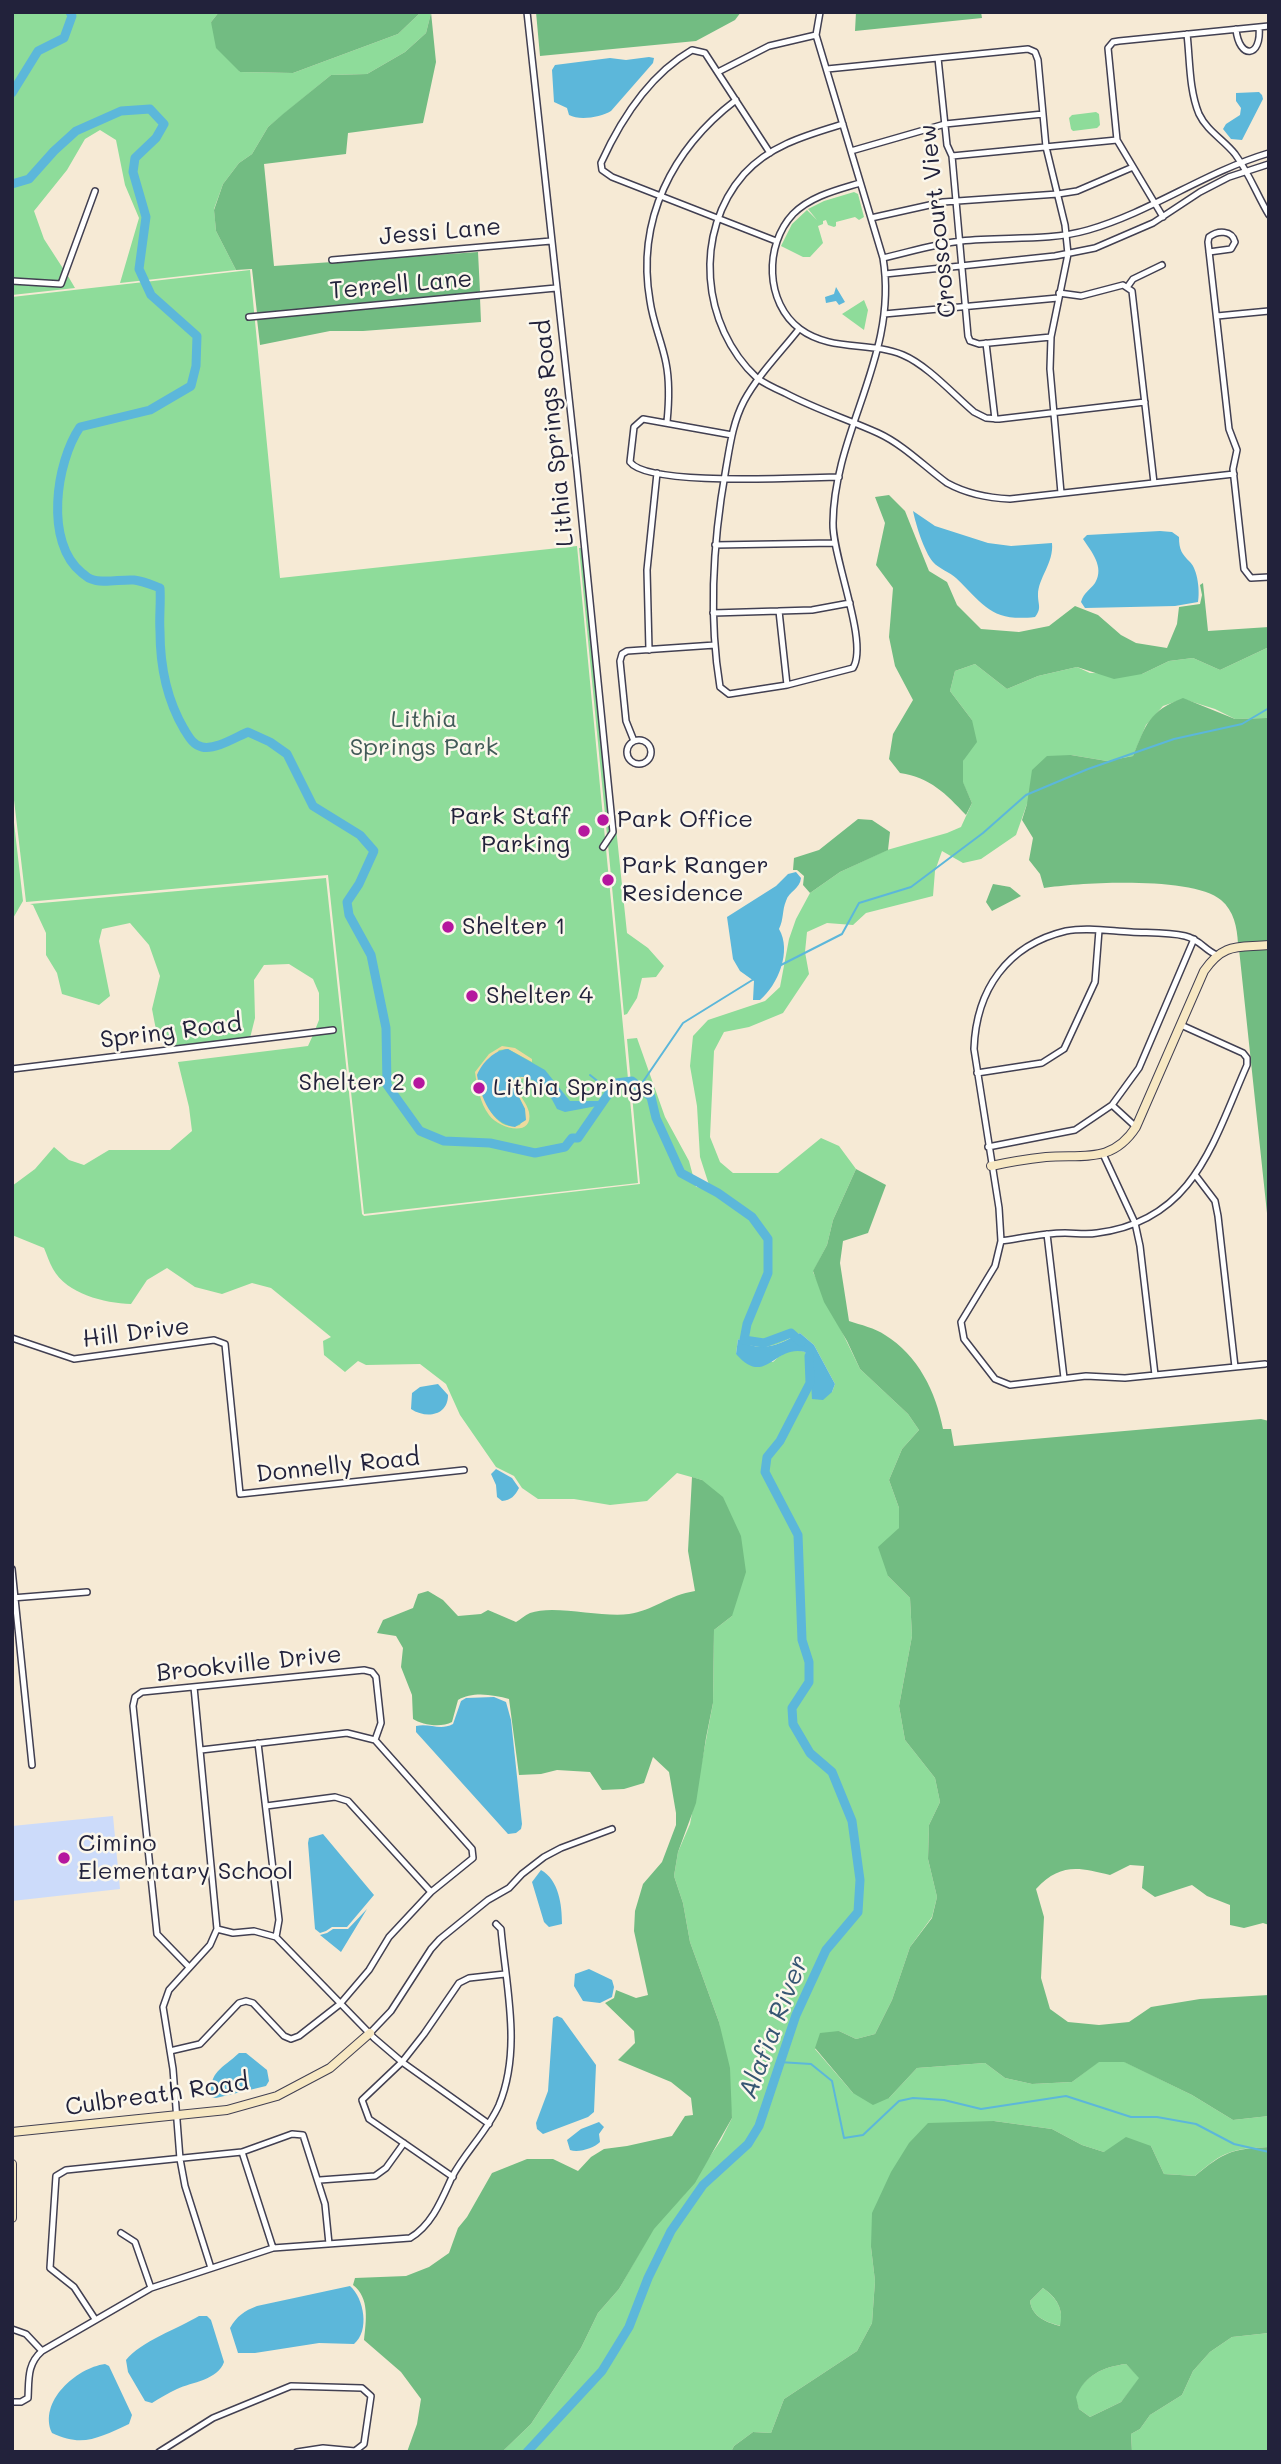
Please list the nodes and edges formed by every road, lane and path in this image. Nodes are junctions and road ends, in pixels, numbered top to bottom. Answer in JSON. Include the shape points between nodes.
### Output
{"nodes":[{"id":1,"x":527,"y":12,"type":"edge"},
{"id":2,"x":820,"y":12,"type":"edge"},
{"id":3,"x":1269,"y":26,"type":"edge"},
{"id":4,"x":1259,"y":27,"type":"junction"},
{"id":5,"x":1236,"y":29,"type":"junction"},
{"id":6,"x":1187,"y":34,"type":"junction"},
{"id":7,"x":816,"y":35,"type":"junction"},
{"id":8,"x":938,"y":58,"type":"junction"},
{"id":9,"x":827,"y":69,"type":"junction"},
{"id":10,"x":718,"y":72,"type":"junction"},
{"id":11,"x":736,"y":100,"type":"junction"},
{"id":12,"x":1043,"y":114,"type":"junction"},
{"id":13,"x":843,"y":124,"type":"junction"},
{"id":14,"x":945,"y":124,"type":"junction"},
{"id":15,"x":1117,"y":140,"type":"junction"},
{"id":16,"x":1046,"y":147,"type":"junction"},
{"id":17,"x":851,"y":151,"type":"junction"},
{"id":18,"x":770,"y":153,"type":"junction"},
{"id":19,"x":1269,"y":153,"type":"edge"},
{"id":20,"x":952,"y":156,"type":"junction"},
{"id":21,"x":1240,"y":162,"type":"junction"},
{"id":22,"x":1269,"y":164,"type":"edge"},
{"id":23,"x":1133,"y":167,"type":"junction"},
{"id":24,"x":1246,"y":171,"type":"junction"},
{"id":25,"x":860,"y":183,"type":"junction"},
{"id":26,"x":95,"y":191,"type":"dead end"},
{"id":27,"x":1058,"y":194,"type":"junction"},
{"id":28,"x":660,"y":196,"type":"junction"},
{"id":29,"x":956,"y":200,"type":"junction"},
{"id":30,"x":1153,"y":202,"type":"junction"},
{"id":31,"x":1269,"y":215,"type":"edge"},
{"id":32,"x":1163,"y":217,"type":"junction"},
{"id":33,"x":719,"y":218,"type":"junction"},
{"id":34,"x":871,"y":218,"type":"junction"},
{"id":35,"x":1066,"y":234,"type":"junction"},
{"id":36,"x":551,"y":241,"type":"junction"},
{"id":37,"x":776,"y":241,"type":"junction"},
{"id":38,"x":961,"y":241,"type":"junction"},
{"id":39,"x":1209,"y":252,"type":"junction"},
{"id":40,"x":1068,"y":254,"type":"junction"},
{"id":41,"x":883,"y":258,"type":"junction"},
{"id":42,"x":332,"y":260,"type":"dead end"},
{"id":43,"x":1161,"y":265,"type":"dead end"},
{"id":44,"x":961,"y":266,"type":"junction"},
{"id":45,"x":886,"y":274,"type":"junction"},
{"id":46,"x":12,"y":281,"type":"edge"},
{"id":47,"x":1128,"y":286,"type":"junction"},
{"id":48,"x":556,"y":288,"type":"junction"},
{"id":49,"x":1059,"y":295,"type":"junction"},
{"id":50,"x":965,"y":306,"type":"junction"},
{"id":51,"x":1269,"y":311,"type":"edge"},
{"id":52,"x":884,"y":314,"type":"junction"},
{"id":53,"x":249,"y":317,"type":"dead end"},
{"id":54,"x":1217,"y":317,"type":"junction"},
{"id":55,"x":799,"y":329,"type":"junction"},
{"id":56,"x":1051,"y":337,"type":"junction"},
{"id":57,"x":986,"y":343,"type":"junction"},
{"id":58,"x":879,"y":348,"type":"junction"},
{"id":59,"x":758,"y":379,"type":"junction"},
{"id":60,"x":1145,"y":402,"type":"junction"},
{"id":61,"x":1052,"y":412,"type":"junction"},
{"id":62,"x":995,"y":419,"type":"junction"},
{"id":63,"x":667,"y":422,"type":"junction"},
{"id":64,"x":854,"y":423,"type":"junction"},
{"id":65,"x":732,"y":435,"type":"junction"},
{"id":66,"x":657,"y":473,"type":"junction"},
{"id":67,"x":1234,"y":474,"type":"junction"},
{"id":68,"x":839,"y":477,"type":"junction"},
{"id":69,"x":724,"y":479,"type":"junction"},
{"id":70,"x":1154,"y":483,"type":"junction"},
{"id":71,"x":1061,"y":493,"type":"junction"},
{"id":72,"x":834,"y":543,"type":"junction"},
{"id":73,"x":715,"y":545,"type":"junction"},
{"id":74,"x":1269,"y":577,"type":"edge"},
{"id":75,"x":849,"y":603,"type":"junction"},
{"id":76,"x":779,"y":611,"type":"junction"},
{"id":77,"x":713,"y":613,"type":"junction"},
{"id":78,"x":715,"y":645,"type":"junction"},
{"id":79,"x":649,"y":650,"type":"junction"},
{"id":80,"x":787,"y":685,"type":"junction"},
{"id":81,"x":634,"y":741,"type":"junction"},
{"id":82,"x":603,"y":847,"type":"dead end"},
{"id":83,"x":1099,"y":930,"type":"junction"},
{"id":84,"x":1194,"y":939,"type":"junction"},
{"id":85,"x":1269,"y":945,"type":"edge"},
{"id":86,"x":1217,"y":955,"type":"junction"},
{"id":87,"x":1181,"y":1025,"type":"junction"},
{"id":88,"x":333,"y":1030,"type":"dead end"},
{"id":89,"x":12,"y":1069,"type":"edge"},
{"id":90,"x":977,"y":1073,"type":"junction"},
{"id":91,"x":1112,"y":1105,"type":"junction"},
{"id":92,"x":1136,"y":1127,"type":"junction"},
{"id":93,"x":988,"y":1147,"type":"junction"},
{"id":94,"x":1102,"y":1154,"type":"junction"},
{"id":95,"x":991,"y":1166,"type":"junction"},
{"id":96,"x":1196,"y":1176,"type":"junction"},
{"id":97,"x":1135,"y":1223,"type":"junction"},
{"id":98,"x":1047,"y":1234,"type":"junction"},
{"id":99,"x":1001,"y":1241,"type":"junction"},
{"id":100,"x":12,"y":1338,"type":"edge"},
{"id":101,"x":225,"y":1344,"type":"joint"},
{"id":102,"x":1265,"y":1363,"type":"dead end"},
{"id":103,"x":1235,"y":1367,"type":"junction"},
{"id":104,"x":1155,"y":1375,"type":"junction"},
{"id":105,"x":1064,"y":1378,"type":"junction"},
{"id":106,"x":464,"y":1470,"type":"dead end"},
{"id":107,"x":12,"y":1569,"type":"edge"},
{"id":108,"x":87,"y":1592,"type":"dead end"},
{"id":109,"x":14,"y":1598,"type":"edge"},
{"id":110,"x":194,"y":1688,"type":"junction"},
{"id":111,"x":375,"y":1740,"type":"junction"},
{"id":112,"x":258,"y":1743,"type":"junction"},
{"id":113,"x":201,"y":1750,"type":"junction"},
{"id":114,"x":32,"y":1765,"type":"dead end"},
{"id":115,"x":267,"y":1805,"type":"junction"},
{"id":116,"x":612,"y":1829,"type":"dead end"},
{"id":117,"x":431,"y":1892,"type":"junction"},
{"id":118,"x":496,"y":1924,"type":"dead end"},
{"id":119,"x":217,"y":1928,"type":"junction"},
{"id":120,"x":276,"y":1937,"type":"junction"},
{"id":121,"x":189,"y":1967,"type":"junction"},
{"id":122,"x":505,"y":1974,"type":"junction"},
{"id":123,"x":340,"y":2004,"type":"junction"},
{"id":124,"x":370,"y":2033,"type":"junction"},
{"id":125,"x":170,"y":2051,"type":"junction"},
{"id":126,"x":402,"y":2062,"type":"junction"},
{"id":127,"x":178,"y":2116,"type":"junction"},
{"id":128,"x":489,"y":2124,"type":"junction"},
{"id":129,"x":12,"y":2132,"type":"edge"},
{"id":130,"x":404,"y":2143,"type":"junction"},
{"id":131,"x":242,"y":2152,"type":"junction"},
{"id":132,"x":180,"y":2159,"type":"junction"},
{"id":133,"x":12,"y":2164,"type":"edge"},
{"id":134,"x":453,"y":2177,"type":"junction"},
{"id":135,"x":320,"y":2180,"type":"junction"},
{"id":136,"x":12,"y":2218,"type":"edge"},
{"id":137,"x":121,"y":2233,"type":"dead end"},
{"id":138,"x":328,"y":2244,"type":"junction"},
{"id":139,"x":273,"y":2248,"type":"junction"},
{"id":140,"x":211,"y":2268,"type":"junction"},
{"id":141,"x":151,"y":2288,"type":"junction"},
{"id":142,"x":95,"y":2319,"type":"junction"},
{"id":143,"x":12,"y":2329,"type":"edge"},
{"id":144,"x":42,"y":2351,"type":"junction"},
{"id":145,"x":12,"y":2402,"type":"edge"},
{"id":146,"x":323,"y":2450,"type":"edge"},
{"id":147,"x":159,"y":2452,"type":"edge"},
{"id":148,"x":297,"y":2452,"type":"edge"}],
"edges":[{"from":1,"to":36,"type":"street","name":"Lithia Springs Road"},
{"from":2,"to":7,"type":"street"},
{"from":3,"to":4,"type":"street"},
{"from":4,"to":5,"type":"street"},
{"from":4,"to":5,"type":"street","via":[[1260,42],[1250,51],[1238,45]]},
{"from":5,"to":6,"type":"street"},
{"from":6,"to":15,"type":"street","via":[[1110,45]]},
{"from":6,"to":21,"type":"street","via":[[1193,97],[1200,116]]},
{"from":7,"to":9,"type":"street"},
{"from":7,"to":10,"type":"street","via":[[769,46]]},
{"from":8,"to":9,"type":"street"},
{"from":8,"to":12,"type":"street","via":[[1035,52]]},
{"from":8,"to":14,"type":"street","name":"Crosscourt View"},
{"from":9,"to":13,"type":"street"},
{"from":10,"to":11,"type":"street"},
{"from":10,"to":28,"type":"street","via":[[705,53],[692,50],[684,54],[649,86],[610,142],[601,163],[605,174]]},
{"from":11,"to":18,"type":"street"},
{"from":11,"to":28,"type":"street","via":[[689,145],[674,164]]},
{"from":12,"to":14,"type":"street"},
{"from":12,"to":16,"type":"street"},
{"from":13,"to":17,"type":"street"},
{"from":13,"to":18,"type":"street"},
{"from":14,"to":17,"type":"street"},
{"from":14,"to":20,"type":"street","name":"Crosscourt View"},
{"from":15,"to":16,"type":"street"},
{"from":15,"to":23,"type":"street"},
{"from":16,"to":20,"type":"street"},
{"from":16,"to":27,"type":"street"},
{"from":17,"to":25,"type":"street"},
{"from":18,"to":33,"type":"street","via":[[745,174]]},
{"from":19,"to":21,"type":"street"},
{"from":20,"to":29,"type":"street","name":"Crosscourt View"},
{"from":21,"to":24,"type":"street"},
{"from":21,"to":30,"type":"street"},
{"from":22,"to":24,"type":"street"},
{"from":23,"to":27,"type":"street"},
{"from":23,"to":30,"type":"street"},
{"from":24,"to":31,"type":"street"},
{"from":24,"to":32,"type":"street","via":[[1211,186]]},
{"from":25,"to":34,"type":"street"},
{"from":25,"to":37,"type":"street","via":[[809,201],[793,214]]},
{"from":26,"to":46,"type":"street","via":[[61,284]]},
{"from":27,"to":29,"type":"street"},
{"from":27,"to":35,"type":"street"},
{"from":28,"to":33,"type":"street"},
{"from":28,"to":63,"type":"street","via":[[647,268],[653,322],[668,375]]},
{"from":29,"to":34,"type":"street"},
{"from":29,"to":38,"type":"street","name":"Crosscourt View"},
{"from":30,"to":32,"type":"street"},
{"from":30,"to":35,"type":"street","via":[[1104,225]]},
{"from":32,"to":40,"type":"street","via":[[1118,240]]},
{"from":33,"to":37,"type":"street"},
{"from":33,"to":59,"type":"street","via":[[709,267],[719,322],[733,350]]},
{"from":34,"to":41,"type":"street"},
{"from":35,"to":38,"type":"street"},
{"from":35,"to":40,"type":"street"},
{"from":36,"to":42,"type":"street","name":"Jessi Lane"},
{"from":36,"to":48,"type":"street","name":"Lithia Springs Road"},
{"from":37,"to":55,"type":"street","via":[[775,292]]},
{"from":38,"to":41,"type":"street"},
{"from":38,"to":44,"type":"street","name":"Crosscourt View"},
{"from":39,"to":39,"type":"street","via":[[1231,249],[1233,236],[1213,234],[1208,239]]},
{"from":39,"to":54,"type":"street"},
{"from":40,"to":44,"type":"street"},
{"from":40,"to":49,"type":"street"},
{"from":41,"to":45,"type":"street"},
{"from":43,"to":47,"type":"street"},
{"from":44,"to":45,"type":"street"},
{"from":44,"to":50,"type":"street","name":"Crosscourt View"},
{"from":45,"to":52,"type":"street"},
{"from":47,"to":49,"type":"street","via":[[1082,296]]},
{"from":47,"to":60,"type":"street","via":[[1133,294]]},
{"from":48,"to":53,"type":"street","name":"Terrell Lane"},
{"from":48,"to":82,"type":"street","name":"Lithia Springs Road","via":[[613,832]]},
{"from":49,"to":50,"type":"street"},
{"from":49,"to":56,"type":"street"},
{"from":50,"to":52,"type":"street"},
{"from":50,"to":57,"type":"street","name":"Crosscourt View","via":[[970,341]]},
{"from":51,"to":54,"type":"street"},
{"from":52,"to":58,"type":"street"},
{"from":54,"to":67,"type":"street","via":[[1228,429],[1237,450]]},
{"from":55,"to":58,"type":"street","via":[[834,344]]},
{"from":55,"to":59,"type":"street"},
{"from":56,"to":57,"type":"street","name":"Crosscourt View"},
{"from":56,"to":61,"type":"street"},
{"from":57,"to":62,"type":"street"},
{"from":58,"to":62,"type":"street","via":[[911,359],[974,412]]},
{"from":58,"to":64,"type":"street"},
{"from":59,"to":64,"type":"street","via":[[815,409]]},
{"from":59,"to":65,"type":"street"},
{"from":60,"to":61,"type":"street"},
{"from":60,"to":70,"type":"street"},
{"from":61,"to":62,"type":"street"},
{"from":61,"to":71,"type":"street"},
{"from":63,"to":65,"type":"street"},
{"from":63,"to":66,"type":"street","via":[[643,419],[634,427],[630,462]]},
{"from":64,"to":68,"type":"street"},
{"from":64,"to":71,"type":"street","via":[[892,441],[957,489],[1010,499]]},
{"from":65,"to":69,"type":"street"},
{"from":66,"to":69,"type":"street"},
{"from":66,"to":79,"type":"street","via":[[647,570]]},
{"from":67,"to":70,"type":"street"},
{"from":67,"to":74,"type":"street","via":[[1244,569],[1251,578]]},
{"from":68,"to":69,"type":"street"},
{"from":68,"to":72,"type":"street"},
{"from":69,"to":73,"type":"street"},
{"from":70,"to":71,"type":"street"},
{"from":72,"to":73,"type":"street"},
{"from":72,"to":75,"type":"street"},
{"from":73,"to":77,"type":"street"},
{"from":75,"to":76,"type":"street"},
{"from":75,"to":80,"type":"street","via":[[858,661],[853,668]]},
{"from":76,"to":77,"type":"street"},
{"from":76,"to":80,"type":"street"},
{"from":77,"to":78,"type":"street"},
{"from":78,"to":79,"type":"street"},
{"from":78,"to":80,"type":"street","via":[[720,687],[729,694]]},
{"from":79,"to":81,"type":"street","via":[[628,651],[620,661],[626,721]]},
{"from":81,"to":81,"type":"street","via":[[629,758],[646,762],[650,747],[643,740]]},
{"from":83,"to":84,"type":"street"},
{"from":83,"to":90,"type":"street","via":[[1095,982],[1064,1049],[1042,1063]]},
{"from":83,"to":90,"type":"street","via":[[1047,937],[1002,967],[975,1026]]},
{"from":84,"to":86,"type":"street"},
{"from":84,"to":91,"type":"street","via":[[1139,1068]]},
{"from":85,"to":86,"type":"street","via":[[1245,945]]},
{"from":86,"to":87,"type":"street","via":[[1204,971]]},
{"from":87,"to":92,"type":"street"},
{"from":87,"to":96,"type":"street","via":[[1247,1058]]},
{"from":88,"to":89,"type":"street","name":"Spring Road"},
{"from":90,"to":93,"type":"street"},
{"from":91,"to":92,"type":"street"},
{"from":91,"to":93,"type":"street","via":[[1076,1130]]},
{"from":92,"to":94,"type":"street","via":[[1122,1143]]},
{"from":93,"to":95,"type":"street"},
{"from":94,"to":95,"type":"street"},
{"from":94,"to":97,"type":"street"},
{"from":95,"to":99,"type":"street"},
{"from":96,"to":97,"type":"street","via":[[1171,1202]]},
{"from":96,"to":103,"type":"street","via":[[1215,1201]]},
{"from":97,"to":98,"type":"street","via":[[1096,1233]]},
{"from":97,"to":104,"type":"street"},
{"from":98,"to":99,"type":"street"},
{"from":98,"to":105,"type":"street"},
{"from":99,"to":105,"type":"street","via":[[995,1266],[961,1322],[964,1339],[1000,1382],[1010,1385]]},
{"from":100,"to":101,"type":"street","name":"Hill Drive","via":[[74,1359],[214,1340]]},
{"from":101,"to":106,"type":"street","name":"Donnelly Road","via":[[240,1494]]},
{"from":102,"to":103,"type":"street"},
{"from":103,"to":104,"type":"street"},
{"from":104,"to":105,"type":"street"},
{"from":107,"to":109,"type":"street"},
{"from":108,"to":109,"type":"street"},
{"from":109,"to":114,"type":"street"},
{"from":110,"to":111,"type":"street","name":"Brookville Drive","via":[[372,1672],[381,1723]]},
{"from":110,"to":113,"type":"street"},
{"from":110,"to":121,"type":"street","name":"Brookville Drive","via":[[142,1692],[133,1706],[157,1934]]},
{"from":111,"to":112,"type":"street","via":[[347,1733]]},
{"from":111,"to":117,"type":"street","via":[[472,1849],[473,1858]]},
{"from":112,"to":113,"type":"street"},
{"from":112,"to":115,"type":"street"},
{"from":113,"to":119,"type":"street"},
{"from":115,"to":117,"type":"street","via":[[335,1797],[348,1801]]},
{"from":115,"to":120,"type":"street","via":[[279,1920]]},
{"from":116,"to":124,"type":"street","name":"Culbreath Road","via":[[544,1857],[451,1930],[431,1949]]},
{"from":117,"to":123,"type":"street","via":[[389,1937]]},
{"from":118,"to":122,"type":"street","via":[[501,1929]]},
{"from":119,"to":120,"type":"street"},
{"from":119,"to":121,"type":"street","via":[[211,1945]]},
{"from":120,"to":123,"type":"street"},
{"from":121,"to":125,"type":"street","via":[[169,1990],[163,2007]]},
{"from":122,"to":126,"type":"street","via":[[460,1983]]},
{"from":122,"to":128,"type":"street","via":[[511,2053],[503,2092]]},
{"from":123,"to":124,"type":"street"},
{"from":123,"to":125,"type":"street","via":[[291,2039],[246,2001],[200,2044]]},
{"from":124,"to":126,"type":"street"},
{"from":124,"to":127,"type":"street","name":"Culbreath Road","via":[[330,2068],[277,2096],[227,2110]]},
{"from":125,"to":127,"type":"street"},
{"from":126,"to":128,"type":"street"},
{"from":126,"to":130,"type":"street","via":[[362,2100],[369,2119]]},
{"from":127,"to":129,"type":"street","name":"Culbreath Road"},
{"from":127,"to":132,"type":"street"},
{"from":128,"to":134,"type":"street"},
{"from":130,"to":134,"type":"street"},
{"from":130,"to":135,"type":"street","via":[[375,2176]]},
{"from":131,"to":132,"type":"street"},
{"from":131,"to":135,"type":"street","via":[[292,2134],[303,2135]]},
{"from":131,"to":139,"type":"street"},
{"from":132,"to":140,"type":"street"},
{"from":132,"to":142,"type":"street","via":[[66,2170],[56,2176],[50,2268],[74,2287]]},
{"from":133,"to":136,"type":"street"},
{"from":134,"to":138,"type":"street","via":[[420,2232],[410,2238]]},
{"from":135,"to":138,"type":"street"},
{"from":137,"to":141,"type":"street","via":[[135,2242]]},
{"from":138,"to":139,"type":"street"},
{"from":139,"to":140,"type":"street"},
{"from":140,"to":141,"type":"street"},
{"from":141,"to":142,"type":"street"},
{"from":142,"to":144,"type":"street"},
{"from":143,"to":144,"type":"street","via":[[26,2334]]},
{"from":144,"to":145,"type":"street","via":[[30,2366],[28,2398]]},
{"from":146,"to":147,"type":"street","via":[[355,2451],[363,2444],[372,2396],[362,2388],[291,2386],[213,2418]]},
{"from":146,"to":148,"type":"street"}]}
